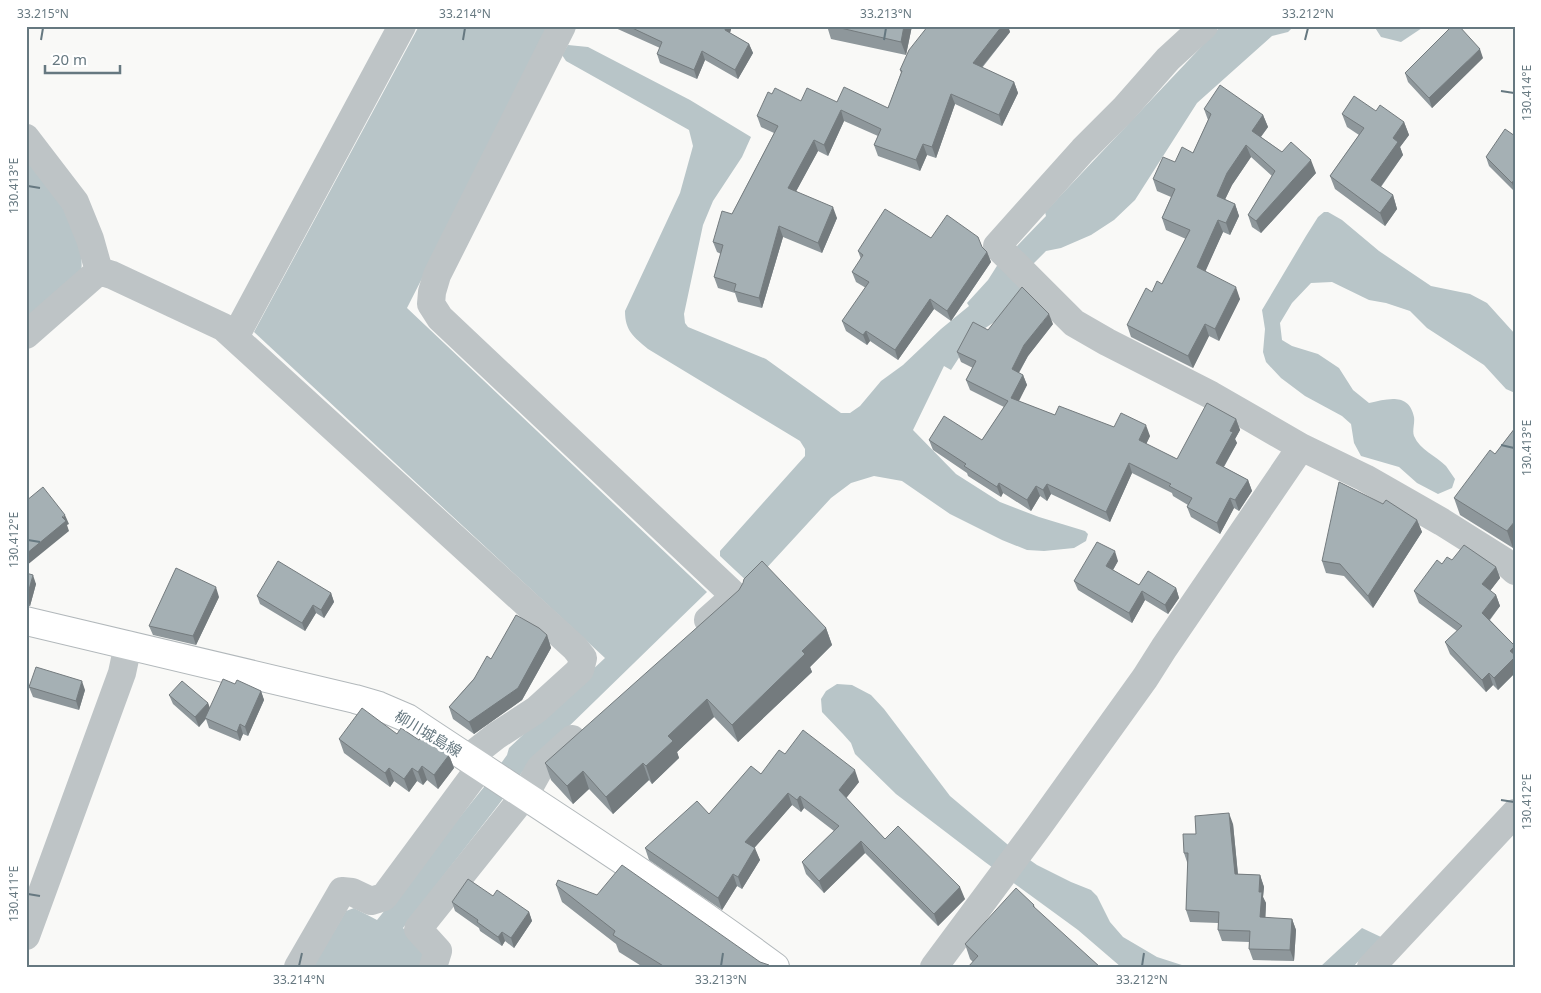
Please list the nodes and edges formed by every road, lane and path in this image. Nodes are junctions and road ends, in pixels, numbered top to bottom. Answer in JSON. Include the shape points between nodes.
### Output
{"nodes":[{"id":1,"x":402,"y":26,"type":"edge"},
{"id":2,"x":562,"y":26,"type":"edge"},
{"id":3,"x":1204,"y":26,"type":"edge"},
{"id":4,"x":26,"y":138,"type":"edge"},
{"id":5,"x":99,"y":271,"type":"junction"},
{"id":6,"x":26,"y":335,"type":"edge"},
{"id":7,"x":234,"y":337,"type":"junction"},
{"id":8,"x":1301,"y":447,"type":"junction"},
{"id":9,"x":1515,"y":571,"type":"edge"},
{"id":10,"x":26,"y":622,"type":"edge"},
{"id":11,"x":690,"y":636,"type":"edge"},
{"id":12,"x":128,"y":645,"type":"junction"},
{"id":13,"x":592,"y":721,"type":"edge"},
{"id":14,"x":480,"y":766,"type":"junction"},
{"id":15,"x":523,"y":794,"type":"junction"},
{"id":16,"x":1515,"y":813,"type":"edge"},
{"id":17,"x":26,"y":936,"type":"edge"},
{"id":18,"x":298,"y":967,"type":"edge"},
{"id":19,"x":433,"y":967,"type":"edge"},
{"id":20,"x":775,"y":967,"type":"edge"},
{"id":21,"x":934,"y":967,"type":"edge"},
{"id":22,"x":1371,"y":967,"type":"edge"}],
"edges":[{"from":1,"to":7,"type":"street"},
{"from":2,"to":11,"type":"street","via":[[437,276],[431,304],[458,336],[735,596]]},
{"from":3,"to":8,"type":"street","via":[[1168,59],[997,246],[1074,323]]},
{"from":4,"to":5,"type":"street","via":[[75,202]]},
{"from":5,"to":6,"type":"street"},
{"from":5,"to":7,"type":"street","via":[[223,327]]},
{"from":7,"to":14,"type":"street","via":[[583,658],[580,670],[536,710],[496,736]]},
{"from":8,"to":9,"type":"street","via":[[1366,478],[1442,522]]},
{"from":8,"to":21,"type":"street","via":[[1145,678]]},
{"from":10,"to":12,"type":"main road","name":"柳川城島線"},
{"from":12,"to":14,"type":"main road","name":"柳川城島線","via":[[379,706],[407,718]]},
{"from":12,"to":17,"type":"street","via":[[122,673]]},
{"from":13,"to":15,"type":"street","via":[[540,768]]},
{"from":14,"to":15,"type":"main road","name":"柳川城島線"},
{"from":14,"to":18,"type":"street","via":[[384,897],[371,901],[342,891]]},
{"from":15,"to":19,"type":"street","via":[[418,928],[438,951]]},
{"from":15,"to":20,"type":"main road","name":"柳川城島線","via":[[690,905]]},
{"from":16,"to":22,"type":"street"}]}
